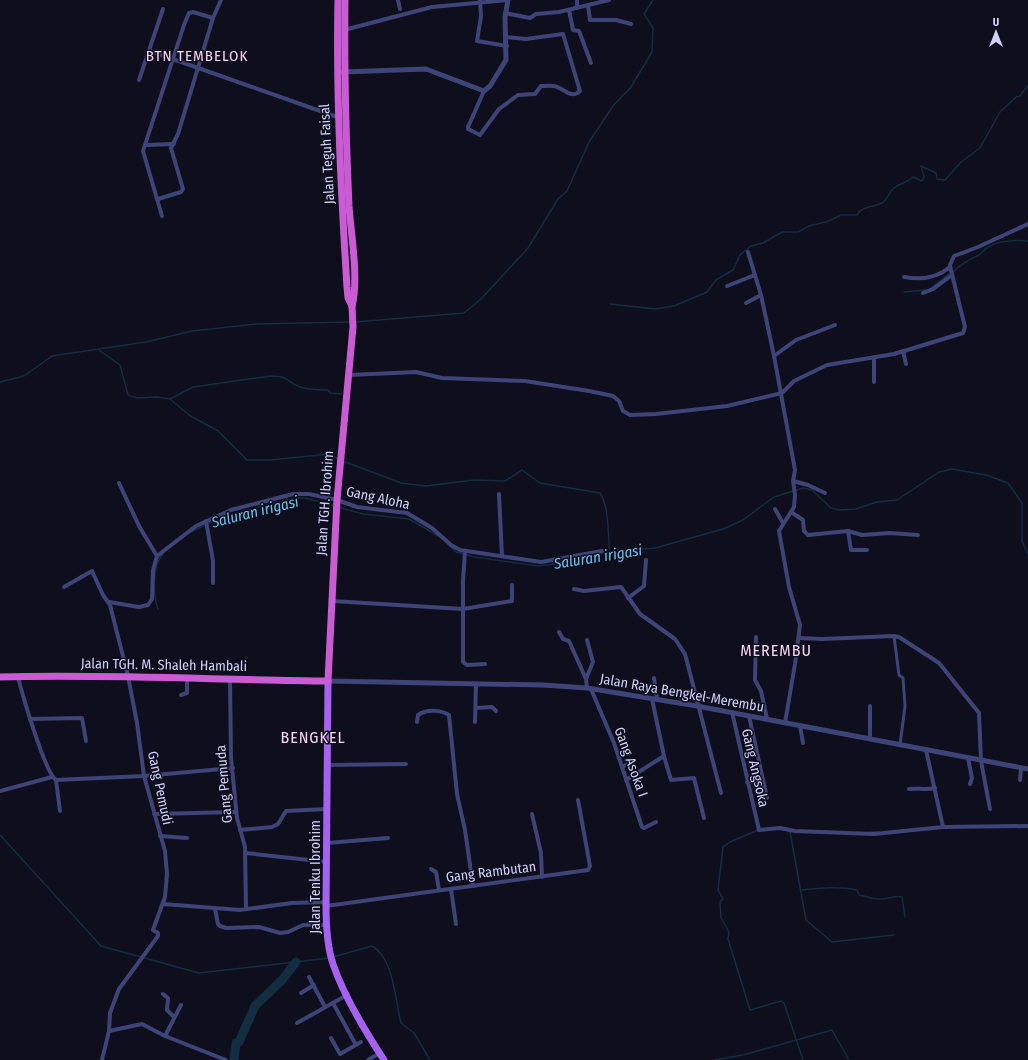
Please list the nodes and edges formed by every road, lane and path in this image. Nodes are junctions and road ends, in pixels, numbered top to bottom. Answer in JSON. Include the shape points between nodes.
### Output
{"nodes":[{"id":1,"x":221,"y":0,"type":"edge"},
{"id":2,"x":338,"y":0,"type":"edge"},
{"id":3,"x":345,"y":0,"type":"edge"},
{"id":4,"x":398,"y":0,"type":"edge"},
{"id":5,"x":445,"y":0,"type":"edge"},
{"id":6,"x":508,"y":0,"type":"edge"},
{"id":7,"x":577,"y":0,"type":"edge"},
{"id":8,"x":609,"y":0,"type":"edge"},
{"id":9,"x":480,"y":2,"type":"edge"},
{"id":10,"x":588,"y":5,"type":"junction"},
{"id":11,"x":446,"y":6,"type":"junction"},
{"id":12,"x":577,"y":8,"type":"junction"},
{"id":13,"x":164,"y":9,"type":"dead end"},
{"id":14,"x":400,"y":9,"type":"dead end"},
{"id":15,"x":569,"y":10,"type":"junction"},
{"id":16,"x":505,"y":13,"type":"junction"},
{"id":17,"x":213,"y":18,"type":"junction"},
{"id":18,"x":631,"y":24,"type":"dead end"},
{"id":19,"x":562,"y":29,"type":"dead end"},
{"id":20,"x":344,"y":30,"type":"junction"},
{"id":21,"x":563,"y":34,"type":"junction"},
{"id":22,"x":506,"y":37,"type":"junction"},
{"id":23,"x":506,"y":46,"type":"junction"},
{"id":24,"x":150,"y":51,"type":"junction"},
{"id":25,"x":172,"y":60,"type":"junction"},
{"id":26,"x":592,"y":63,"type":"dead end"},
{"id":27,"x":199,"y":69,"type":"junction"},
{"id":28,"x":337,"y":72,"type":"junction"},
{"id":29,"x":345,"y":72,"type":"junction"},
{"id":30,"x":139,"y":80,"type":"dead end"},
{"id":31,"x":484,"y":91,"type":"junction"},
{"id":32,"x":342,"y":118,"type":"junction"},
{"id":33,"x":174,"y":144,"type":"junction"},
{"id":34,"x":146,"y":145,"type":"junction"},
{"id":35,"x":158,"y":199,"type":"junction"},
{"id":36,"x":162,"y":216,"type":"dead end"},
{"id":37,"x":1028,"y":224,"type":"edge"},
{"id":38,"x":748,"y":252,"type":"dead end"},
{"id":39,"x":950,"y":267,"type":"junction"},
{"id":40,"x":754,"y":275,"type":"junction"},
{"id":41,"x":952,"y":275,"type":"junction"},
{"id":42,"x":904,"y":277,"type":"dead end"},
{"id":43,"x":726,"y":286,"type":"dead end"},
{"id":44,"x":923,"y":293,"type":"dead end"},
{"id":45,"x":761,"y":295,"type":"junction"},
{"id":46,"x":746,"y":302,"type":"dead end"},
{"id":47,"x":834,"y":326,"type":"dead end"},
{"id":48,"x":353,"y":327,"type":"joint"},
{"id":49,"x":903,"y":351,"type":"junction"},
{"id":50,"x":774,"y":356,"type":"junction"},
{"id":51,"x":874,"y":358,"type":"junction"},
{"id":52,"x":906,"y":364,"type":"dead end"},
{"id":53,"x":349,"y":375,"type":"junction"},
{"id":54,"x":874,"y":382,"type":"dead end"},
{"id":55,"x":782,"y":392,"type":"junction"},
{"id":56,"x":119,"y":483,"type":"dead end"},
{"id":57,"x":793,"y":483,"type":"junction"},
{"id":58,"x":825,"y":493,"type":"dead end"},
{"id":59,"x":499,"y":494,"type":"dead end"},
{"id":60,"x":337,"y":501,"type":"junction"},
{"id":61,"x":775,"y":509,"type":"dead end"},
{"id":62,"x":791,"y":512,"type":"junction"},
{"id":63,"x":207,"y":523,"type":"junction"},
{"id":64,"x":782,"y":523,"type":"junction"},
{"id":65,"x":848,"y":531,"type":"junction"},
{"id":66,"x":918,"y":535,"type":"dead end"},
{"id":67,"x":867,"y":550,"type":"dead end"},
{"id":68,"x":602,"y":551,"type":"dead end"},
{"id":69,"x":465,"y":553,"type":"junction"},
{"id":70,"x":157,"y":556,"type":"junction"},
{"id":71,"x":502,"y":556,"type":"junction"},
{"id":72,"x":646,"y":560,"type":"dead end"},
{"id":73,"x":213,"y":583,"type":"dead end"},
{"id":74,"x":512,"y":585,"type":"dead end"},
{"id":75,"x":64,"y":587,"type":"dead end"},
{"id":76,"x":574,"y":589,"type":"dead end"},
{"id":77,"x":628,"y":598,"type":"junction"},
{"id":78,"x":332,"y":602,"type":"junction"},
{"id":79,"x":109,"y":604,"type":"junction"},
{"id":80,"x":463,"y":609,"type":"junction"},
{"id":81,"x":559,"y":632,"type":"dead end"},
{"id":82,"x":894,"y":636,"type":"junction"},
{"id":83,"x":756,"y":637,"type":"dead end"},
{"id":84,"x":799,"y":638,"type":"junction"},
{"id":85,"x":587,"y":640,"type":"dead end"},
{"id":86,"x":485,"y":664,"type":"dead end"},
{"id":87,"x":18,"y":676,"type":"junction"},
{"id":88,"x":128,"y":676,"type":"junction"},
{"id":89,"x":0,"y":677,"type":"edge"},
{"id":90,"x":187,"y":678,"type":"junction"},
{"id":91,"x":654,"y":678,"type":"dead end"},
{"id":92,"x":586,"y":679,"type":"junction"},
{"id":93,"x":230,"y":680,"type":"junction"},
{"id":94,"x":328,"y":681,"type":"junction"},
{"id":95,"x":476,"y":684,"type":"junction"},
{"id":96,"x":589,"y":689,"type":"junction"},
{"id":97,"x":181,"y":695,"type":"dead end"},
{"id":98,"x":654,"y":699,"type":"junction"},
{"id":99,"x":697,"y":706,"type":"junction"},
{"id":100,"x":870,"y":706,"type":"dead end"},
{"id":101,"x":476,"y":708,"type":"junction"},
{"id":102,"x":496,"y":710,"type":"dead end"},
{"id":103,"x":732,"y":712,"type":"junction"},
{"id":104,"x":749,"y":716,"type":"junction"},
{"id":105,"x":30,"y":719,"type":"junction"},
{"id":106,"x":766,"y":719,"type":"junction"},
{"id":107,"x":417,"y":722,"type":"dead end"},
{"id":108,"x":475,"y":722,"type":"dead end"},
{"id":109,"x":785,"y":723,"type":"junction"},
{"id":110,"x":800,"y":726,"type":"junction"},
{"id":111,"x":870,"y":739,"type":"junction"},
{"id":112,"x":86,"y":741,"type":"dead end"},
{"id":113,"x":803,"y":743,"type":"dead end"},
{"id":114,"x":900,"y":745,"type":"junction"},
{"id":115,"x":926,"y":750,"type":"junction"},
{"id":116,"x":664,"y":756,"type":"junction"},
{"id":117,"x":968,"y":758,"type":"junction"},
{"id":118,"x":981,"y":761,"type":"junction"},
{"id":119,"x":630,"y":763,"type":"dead end"},
{"id":120,"x":406,"y":764,"type":"dead end"},
{"id":121,"x":328,"y":765,"type":"junction"},
{"id":122,"x":622,"y":767,"type":"junction"},
{"id":123,"x":233,"y":768,"type":"junction"},
{"id":124,"x":1021,"y":768,"type":"junction"},
{"id":125,"x":1028,"y":769,"type":"edge"},
{"id":126,"x":144,"y":776,"type":"junction"},
{"id":127,"x":52,"y":777,"type":"junction"},
{"id":128,"x":762,"y":778,"type":"junction"},
{"id":129,"x":56,"y":780,"type":"junction"},
{"id":130,"x":626,"y":780,"type":"junction"},
{"id":131,"x":1020,"y":780,"type":"dead end"},
{"id":132,"x":747,"y":782,"type":"junction"},
{"id":133,"x":970,"y":784,"type":"dead end"},
{"id":134,"x":910,"y":788,"type":"dead end"},
{"id":135,"x":935,"y":788,"type":"junction"},
{"id":136,"x":0,"y":791,"type":"edge"},
{"id":137,"x":720,"y":794,"type":"dead end"},
{"id":138,"x":767,"y":798,"type":"dead end"},
{"id":139,"x":578,"y":800,"type":"dead end"},
{"id":140,"x":328,"y":809,"type":"junction"},
{"id":141,"x":990,"y":809,"type":"dead end"},
{"id":142,"x":60,"y":811,"type":"dead end"},
{"id":143,"x":236,"y":812,"type":"junction"},
{"id":144,"x":154,"y":814,"type":"junction"},
{"id":145,"x":532,"y":814,"type":"dead end"},
{"id":146,"x":704,"y":818,"type":"dead end"},
{"id":147,"x":656,"y":822,"type":"dead end"},
{"id":148,"x":1028,"y":826,"type":"edge"},
{"id":149,"x":943,"y":827,"type":"junction"},
{"id":150,"x":240,"y":830,"type":"junction"},
{"id":151,"x":160,"y":836,"type":"junction"},
{"id":152,"x":187,"y":838,"type":"dead end"},
{"id":153,"x":388,"y":838,"type":"dead end"},
{"id":154,"x":327,"y":843,"type":"junction"},
{"id":155,"x":246,"y":853,"type":"junction"},
{"id":156,"x":327,"y":862,"type":"junction"},
{"id":157,"x":431,"y":869,"type":"dead end"},
{"id":158,"x":542,"y":877,"type":"junction"},
{"id":159,"x":473,"y":886,"type":"junction"},
{"id":160,"x":450,"y":889,"type":"junction"},
{"id":161,"x":439,"y":890,"type":"junction"},
{"id":162,"x":163,"y":904,"type":"junction"},
{"id":163,"x":326,"y":904,"type":"junction"},
{"id":164,"x":215,"y":909,"type":"junction"},
{"id":165,"x":246,"y":909,"type":"junction"},
{"id":166,"x":456,"y":924,"type":"dead end"},
{"id":167,"x":327,"y":925,"type":"junction"},
{"id":168,"x":310,"y":976,"type":"dead end"},
{"id":169,"x":314,"y":985,"type":"junction"},
{"id":170,"x":300,"y":993,"type":"dead end"},
{"id":171,"x":163,"y":994,"type":"dead end"},
{"id":172,"x":347,"y":995,"type":"junction"},
{"id":173,"x":333,"y":1003,"type":"junction"},
{"id":174,"x":181,"y":1005,"type":"dead end"},
{"id":175,"x":325,"y":1008,"type":"junction"},
{"id":176,"x":174,"y":1017,"type":"junction"},
{"id":177,"x":297,"y":1023,"type":"dead end"},
{"id":178,"x":109,"y":1031,"type":"junction"},
{"id":179,"x":165,"y":1036,"type":"junction"},
{"id":180,"x":331,"y":1038,"type":"dead end"},
{"id":181,"x":361,"y":1042,"type":"dead end"},
{"id":182,"x":356,"y":1045,"type":"junction"},
{"id":183,"x":380,"y":1053,"type":"junction"},
{"id":184,"x":102,"y":1060,"type":"edge"},
{"id":185,"x":226,"y":1060,"type":"edge"},
{"id":186,"x":368,"y":1060,"type":"edge"},
{"id":187,"x":384,"y":1060,"type":"edge"}],
"edges":[{"from":1,"to":17,"type":"street"},
{"from":2,"to":28,"type":"highway","name":"Jalan Teguh Faisal"},
{"from":3,"to":20,"type":"highway","name":"Jalan Teguh Faisal"},
{"from":4,"to":14,"type":"street"},
{"from":5,"to":11,"type":"street"},
{"from":6,"to":9,"type":"street"},
{"from":6,"to":16,"type":"street"},
{"from":7,"to":12,"type":"street"},
{"from":8,"to":10,"type":"street"},
{"from":9,"to":11,"type":"street"},
{"from":9,"to":23,"type":"street","via":[[481,16],[477,41]]},
{"from":10,"to":12,"type":"street"},
{"from":10,"to":18,"type":"street","via":[[590,20],[616,20]]},
{"from":11,"to":20,"type":"street","via":[[432,7]]},
{"from":12,"to":15,"type":"street"},
{"from":13,"to":24,"type":"street"},
{"from":15,"to":16,"type":"street","via":[[536,14],[530,18]]},
{"from":15,"to":26,"type":"street","via":[[572,30],[579,31]]},
{"from":16,"to":22,"type":"street"},
{"from":17,"to":25,"type":"street","via":[[189,13]]},
{"from":17,"to":27,"type":"street"},
{"from":19,"to":21,"type":"street"},
{"from":20,"to":29,"type":"highway","name":"Jalan Teguh Faisal"},
{"from":21,"to":22,"type":"street","via":[[526,39]]},
{"from":21,"to":31,"type":"street","via":[[580,92],[568,94],[558,87],[541,86],[535,94],[518,95],[499,109],[480,135],[468,126]]},
{"from":22,"to":23,"type":"street"},
{"from":23,"to":31,"type":"street","via":[[504,66]]},
{"from":24,"to":25,"type":"street"},
{"from":24,"to":30,"type":"street"},
{"from":25,"to":27,"type":"street"},
{"from":25,"to":34,"type":"street"},
{"from":27,"to":32,"type":"street"},
{"from":27,"to":33,"type":"street"},
{"from":28,"to":29,"type":"street"},
{"from":28,"to":32,"type":"highway","name":"Jalan Teguh Faisal"},
{"from":29,"to":31,"type":"street","via":[[426,69]]},
{"from":29,"to":32,"type":"highway","name":"Jalan Teguh Faisal"},
{"from":32,"to":48,"type":"highway","name":"Jalan Teguh Faisal","via":[[354,272]]},
{"from":33,"to":34,"type":"street"},
{"from":33,"to":35,"type":"street","via":[[171,149],[183,189],[182,192]]},
{"from":34,"to":35,"type":"street","via":[[144,155]]},
{"from":35,"to":36,"type":"street"},
{"from":37,"to":39,"type":"street","via":[[954,256]]},
{"from":38,"to":40,"type":"street"},
{"from":39,"to":41,"type":"street"},
{"from":39,"to":42,"type":"street","via":[[944,272],[928,277]]},
{"from":40,"to":43,"type":"street"},
{"from":40,"to":45,"type":"street"},
{"from":41,"to":44,"type":"street"},
{"from":41,"to":49,"type":"street","via":[[965,331]]},
{"from":45,"to":46,"type":"street"},
{"from":45,"to":50,"type":"street"},
{"from":47,"to":50,"type":"street","via":[[796,340]]},
{"from":48,"to":53,"type":"highway","name":"Jalan TGH. Ibrohim"},
{"from":49,"to":51,"type":"street"},
{"from":49,"to":52,"type":"street"},
{"from":50,"to":55,"type":"street"},
{"from":51,"to":54,"type":"street"},
{"from":51,"to":55,"type":"street","via":[[842,362],[815,370],[794,381]]},
{"from":53,"to":55,"type":"street","via":[[416,372],[442,378],[525,381],[613,396],[619,401],[623,411],[632,415],[727,406]]},
{"from":53,"to":60,"type":"highway","name":"Jalan TGH. Ibrohim"},
{"from":55,"to":57,"type":"street","via":[[794,464]]},
{"from":56,"to":70,"type":"street","via":[[139,526]]},
{"from":57,"to":58,"type":"street","via":[[808,485]]},
{"from":57,"to":62,"type":"street","via":[[795,500]]},
{"from":59,"to":71,"type":"street"},
{"from":60,"to":63,"type":"street","name":"Gang Aloha","via":[[309,494],[293,494],[231,510]]},
{"from":60,"to":69,"type":"street","name":"Gang Aloha","via":[[357,507],[411,515]]},
{"from":60,"to":78,"type":"highway","name":"Jalan TGH. Ibrohim"},
{"from":61,"to":64,"type":"street"},
{"from":62,"to":64,"type":"street"},
{"from":62,"to":65,"type":"street","via":[[803,520],[804,532],[808,535]]},
{"from":63,"to":70,"type":"street","name":"Gang Aloha"},
{"from":63,"to":73,"type":"street"},
{"from":64,"to":84,"type":"street","via":[[780,538],[790,593],[799,620]]},
{"from":65,"to":66,"type":"street","via":[[862,534]]},
{"from":65,"to":67,"type":"street","via":[[851,550]]},
{"from":68,"to":71,"type":"street","name":"Gang Aloha","via":[[541,562]]},
{"from":69,"to":71,"type":"street","name":"Gang Aloha"},
{"from":69,"to":80,"type":"street"},
{"from":70,"to":79,"type":"street","via":[[150,602],[139,607]]},
{"from":72,"to":77,"type":"street","via":[[644,586]]},
{"from":74,"to":80,"type":"street","via":[[512,601]]},
{"from":75,"to":79,"type":"street","via":[[92,571]]},
{"from":76,"to":77,"type":"street","via":[[584,591],[620,587]]},
{"from":77,"to":99,"type":"street","via":[[640,614],[675,639],[682,648],[687,659]]},
{"from":78,"to":80,"type":"street"},
{"from":78,"to":94,"type":"highway","name":"Jalan TGH. Ibrohim"},
{"from":79,"to":88,"type":"street","name":"Gang Pemudi"},
{"from":80,"to":86,"type":"street","via":[[464,663]]},
{"from":81,"to":92,"type":"street","name":"Gang Asoka I","via":[[563,639],[569,641]]},
{"from":82,"to":84,"type":"street"},
{"from":82,"to":114,"type":"street","via":[[899,675],[903,678],[905,706]]},
{"from":82,"to":118,"type":"street","via":[[939,663],[977,711],[980,717]]},
{"from":83,"to":106,"type":"street","via":[[755,680],[761,691]]},
{"from":84,"to":109,"type":"street"},
{"from":85,"to":92,"type":"street","via":[[593,662]]},
{"from":87,"to":88,"type":"highway","name":"Jalan TGH. M. Shaleh Hambali"},
{"from":87,"to":89,"type":"highway","name":"Jalan TGH. M. Shaleh Hambali"},
{"from":87,"to":105,"type":"street"},
{"from":88,"to":90,"type":"highway","name":"Jalan TGH. M. Shaleh Hambali"},
{"from":88,"to":126,"type":"street","name":"Gang Pemudi"},
{"from":90,"to":93,"type":"highway","name":"Jalan TGH. M. Shaleh Hambali"},
{"from":90,"to":97,"type":"street","via":[[187,693]]},
{"from":91,"to":98,"type":"street"},
{"from":92,"to":96,"type":"street","name":"Gang Asoka I"},
{"from":93,"to":94,"type":"highway","name":"Jalan TGH. M. Shaleh Hambali"},
{"from":93,"to":123,"type":"street","name":"Gang Pemuda"},
{"from":94,"to":95,"type":"street","name":"Jalan Raya Bengkel-Merembu"},
{"from":94,"to":121,"type":"main road","name":"Jalan Tenku Ibrohim"},
{"from":95,"to":96,"type":"street","name":"Jalan Raya Bengkel-Merembu"},
{"from":95,"to":101,"type":"street"},
{"from":96,"to":98,"type":"street","name":"Jalan Raya Bengkel-Merembu"},
{"from":96,"to":122,"type":"street","name":"Gang Asoka I"},
{"from":98,"to":99,"type":"street","name":"Jalan Raya Bengkel-Merembu"},
{"from":98,"to":116,"type":"street"},
{"from":99,"to":103,"type":"street","name":"Jalan Raya Bengkel-Merembu"},
{"from":99,"to":137,"type":"street"},
{"from":100,"to":111,"type":"street"},
{"from":101,"to":102,"type":"street","via":[[492,707]]},
{"from":101,"to":108,"type":"street"},
{"from":103,"to":104,"type":"street","name":"Jalan Raya Bengkel-Merembu"},
{"from":103,"to":132,"type":"street","name":"Gang Angsoka"},
{"from":104,"to":106,"type":"street","name":"Jalan Raya Bengkel-Merembu"},
{"from":104,"to":128,"type":"street"},
{"from":105,"to":112,"type":"street","via":[[82,718]]},
{"from":105,"to":127,"type":"street"},
{"from":106,"to":109,"type":"street","name":"Jalan Raya Bengkel-Merembu"},
{"from":107,"to":159,"type":"street","via":[[418,715],[422,713],[443,712],[449,715],[457,794]]},
{"from":109,"to":110,"type":"street","name":"Jalan Raya Bengkel-Merembu"},
{"from":110,"to":111,"type":"street","name":"Jalan Raya Bengkel-Merembu"},
{"from":110,"to":113,"type":"street"},
{"from":111,"to":114,"type":"street","name":"Jalan Raya Bengkel-Merembu"},
{"from":114,"to":115,"type":"street","name":"Jalan Raya Bengkel-Merembu"},
{"from":115,"to":117,"type":"street","name":"Jalan Raya Bengkel-Merembu"},
{"from":115,"to":135,"type":"street"},
{"from":116,"to":130,"type":"street"},
{"from":116,"to":146,"type":"street","via":[[672,780],[694,778]]},
{"from":117,"to":118,"type":"street","name":"Jalan Raya Bengkel-Merembu"},
{"from":117,"to":133,"type":"street","via":[[972,778]]},
{"from":118,"to":124,"type":"street","name":"Jalan Raya Bengkel-Merembu"},
{"from":118,"to":141,"type":"street"},
{"from":119,"to":122,"type":"street"},
{"from":120,"to":121,"type":"street"},
{"from":121,"to":140,"type":"main road","name":"Jalan Tenku Ibrohim"},
{"from":122,"to":130,"type":"street","name":"Gang Asoka I"},
{"from":123,"to":126,"type":"street"},
{"from":123,"to":143,"type":"street","name":"Gang Pemuda"},
{"from":124,"to":125,"type":"street","name":"Jalan Raya Bengkel-Merembu"},
{"from":124,"to":131,"type":"street"},
{"from":126,"to":129,"type":"street"},
{"from":126,"to":144,"type":"street","name":"Gang Pemudi"},
{"from":127,"to":129,"type":"street"},
{"from":127,"to":136,"type":"street"},
{"from":128,"to":132,"type":"street"},
{"from":128,"to":138,"type":"street"},
{"from":129,"to":142,"type":"street"},
{"from":130,"to":147,"type":"street","name":"Gang Asoka I","via":[[642,828]]},
{"from":132,"to":149,"type":"street","name":"Gang Angsoka","via":[[760,830],[780,828],[794,831],[874,834]]},
{"from":134,"to":135,"type":"street"},
{"from":135,"to":149,"type":"street"},
{"from":139,"to":158,"type":"street","name":"Gang Rambutan","via":[[590,868],[586,871]]},
{"from":140,"to":150,"type":"street","via":[[286,811],[278,824],[272,827]]},
{"from":140,"to":154,"type":"main road","name":"Jalan Tenku Ibrohim"},
{"from":143,"to":144,"type":"street"},
{"from":143,"to":150,"type":"street","name":"Gang Pemuda"},
{"from":144,"to":151,"type":"street","name":"Gang Pemudi"},
{"from":145,"to":158,"type":"street","via":[[541,853]]},
{"from":148,"to":149,"type":"street"},
{"from":150,"to":155,"type":"street","name":"Gang Pemuda"},
{"from":151,"to":152,"type":"street"},
{"from":151,"to":162,"type":"street","name":"Gang Pemudi","via":[[167,866]]},
{"from":153,"to":154,"type":"street"},
{"from":154,"to":156,"type":"main road","name":"Jalan Tenku Ibrohim"},
{"from":155,"to":156,"type":"street"},
{"from":155,"to":165,"type":"street","name":"Gang Pemuda"},
{"from":156,"to":163,"type":"main road","name":"Jalan Tenku Ibrohim"},
{"from":157,"to":161,"type":"street","via":[[436,872]]},
{"from":158,"to":159,"type":"street","name":"Gang Rambutan"},
{"from":159,"to":160,"type":"street","name":"Gang Rambutan"},
{"from":160,"to":161,"type":"street","name":"Gang Rambutan"},
{"from":160,"to":166,"type":"street"},
{"from":161,"to":163,"type":"street","name":"Gang Rambutan"},
{"from":162,"to":164,"type":"street","name":"Gang Rambutan"},
{"from":162,"to":178,"type":"street","name":"Gang Pemudi","via":[[153,930],[158,934],[155,942],[119,989],[110,1013]]},
{"from":163,"to":165,"type":"street","name":"Gang Rambutan","via":[[279,904]]},
{"from":163,"to":167,"type":"main road","name":"Jalan Tenku Ibrohim"},
{"from":164,"to":165,"type":"street","name":"Gang Rambutan"},
{"from":164,"to":167,"type":"street","via":[[218,924],[222,927],[259,928],[280,933],[303,925]]},
{"from":167,"to":172,"type":"main road","name":"Jalan Tenku Ibrohim","via":[[333,963]]},
{"from":168,"to":169,"type":"street"},
{"from":169,"to":170,"type":"street"},
{"from":169,"to":175,"type":"street"},
{"from":171,"to":176,"type":"street","via":[[168,998],[167,1010]]},
{"from":172,"to":173,"type":"street"},
{"from":172,"to":183,"type":"main road","name":"Jalan Tenku Ibrohim"},
{"from":173,"to":175,"type":"street"},
{"from":173,"to":182,"type":"street"},
{"from":174,"to":176,"type":"street"},
{"from":175,"to":177,"type":"street"},
{"from":176,"to":179,"type":"street"},
{"from":178,"to":179,"type":"street","via":[[142,1024]]},
{"from":178,"to":184,"type":"street"},
{"from":179,"to":185,"type":"street"},
{"from":180,"to":182,"type":"street","via":[[340,1054]]},
{"from":181,"to":182,"type":"street"},
{"from":183,"to":186,"type":"street"},
{"from":183,"to":187,"type":"main road","name":"Jalan Tenku Ibrohim"}]}
